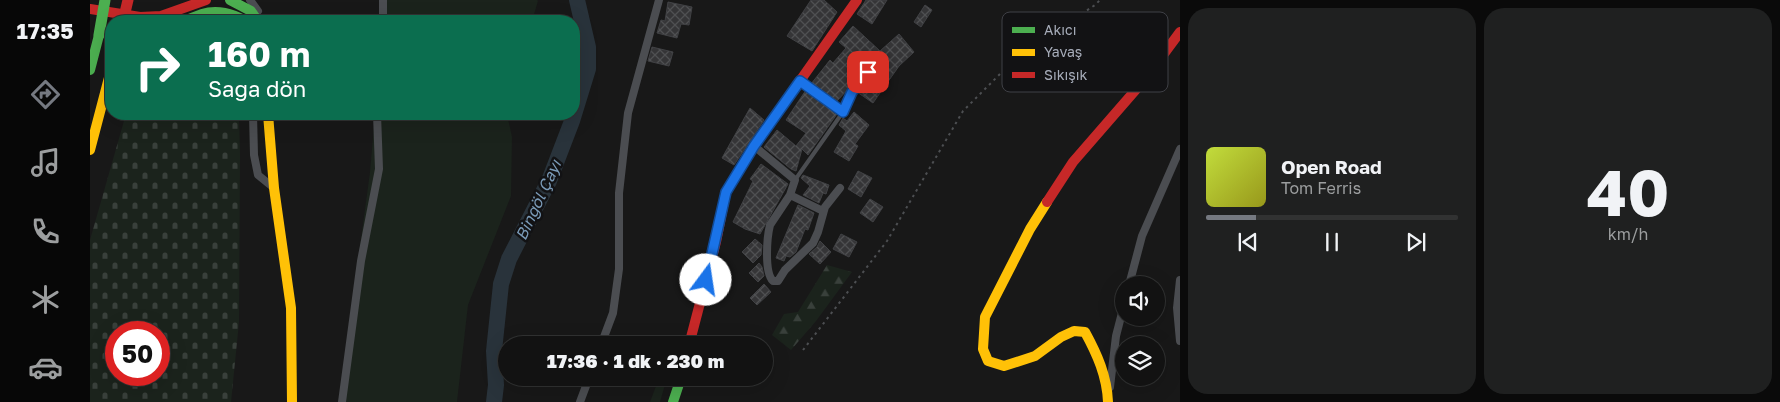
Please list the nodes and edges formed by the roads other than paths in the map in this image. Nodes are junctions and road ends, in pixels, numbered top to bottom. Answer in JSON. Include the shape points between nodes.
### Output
{"nodes":[{"id":1,"x":105,"y":0,"type":"edge"},
{"id":2,"x":128,"y":0,"type":"edge"},
{"id":3,"x":206,"y":0,"type":"edge"},
{"id":4,"x":230,"y":0,"type":"edge"},
{"id":5,"x":250,"y":0,"type":"edge"},
{"id":6,"x":382,"y":0,"type":"edge"},
{"id":7,"x":659,"y":0,"type":"edge"},
{"id":8,"x":857,"y":0,"type":"edge"},
{"id":9,"x":90,"y":9,"type":"edge"},
{"id":10,"x":125,"y":15,"type":"edge"},
{"id":11,"x":128,"y":15,"type":"edge"},
{"id":12,"x":164,"y":15,"type":"edge"},
{"id":13,"x":200,"y":15,"type":"edge"},
{"id":14,"x":236,"y":15,"type":"edge"},
{"id":15,"x":254,"y":15,"type":"edge"},
{"id":16,"x":261,"y":15,"type":"edge"},
{"id":17,"x":383,"y":15,"type":"edge"},
{"id":18,"x":90,"y":19,"type":"edge"},
{"id":19,"x":105,"y":21,"type":"edge"},
{"id":20,"x":1180,"y":32,"type":"edge"},
{"id":21,"x":1168,"y":48,"type":"edge"},
{"id":22,"x":90,"y":70,"type":"edge"},
{"id":23,"x":868,"y":72,"type":"dead end"},
{"id":24,"x":800,"y":81,"type":"junction"},
{"id":25,"x":1134,"y":92,"type":"edge"},
{"id":26,"x":105,"y":93,"type":"edge"},
{"id":27,"x":843,"y":112,"type":"junction"},
{"id":28,"x":253,"y":120,"type":"edge"},
{"id":29,"x":268,"y":120,"type":"edge"},
{"id":30,"x":377,"y":120,"type":"edge"},
{"id":31,"x":754,"y":146,"type":"junction"},
{"id":32,"x":1180,"y":149,"type":"edge"},
{"id":33,"x":90,"y":150,"type":"edge"},
{"id":34,"x":795,"y":180,"type":"junction"},
{"id":35,"x":274,"y":188,"type":"junction"},
{"id":36,"x":840,"y":188,"type":"dead end"},
{"id":37,"x":790,"y":195,"type":"junction"},
{"id":38,"x":823,"y":211,"type":"junction"},
{"id":39,"x":1131,"y":276,"type":"edge"},
{"id":40,"x":1180,"y":280,"type":"edge"},
{"id":41,"x":1119,"y":326,"type":"edge"},
{"id":42,"x":604,"y":336,"type":"edge"},
{"id":43,"x":691,"y":336,"type":"edge"},
{"id":44,"x":1180,"y":341,"type":"edge"},
{"id":45,"x":586,"y":386,"type":"edge"},
{"id":46,"x":678,"y":386,"type":"edge"},
{"id":47,"x":1108,"y":401,"type":"edge"},
{"id":48,"x":292,"y":402,"type":"edge"},
{"id":49,"x":342,"y":402,"type":"edge"},
{"id":50,"x":580,"y":402,"type":"edge"},
{"id":51,"x":673,"y":402,"type":"edge"}],
"edges":[{"from":1,"to":22,"type":"main road","bridge":true},
{"from":2,"to":10,"type":"main road","bridge":true},
{"from":3,"to":12,"type":"main road"},
{"from":4,"to":15,"type":"main road"},
{"from":5,"to":16,"type":"street"},
{"from":6,"to":17,"type":"street"},
{"from":7,"to":42,"type":"street","via":[[628,113],[619,193],[619,270],[613,313]]},
{"from":8,"to":24,"type":"main road"},
{"from":9,"to":11,"type":"main road"},
{"from":13,"to":14,"type":"main road","via":[[222,12]]},
{"from":18,"to":19,"type":"main road"},
{"from":20,"to":21,"type":"main road"},
{"from":23,"to":27,"type":"lane","via":[[852,92]]},
{"from":24,"to":27,"type":"lane"},
{"from":24,"to":31,"type":"main road"},
{"from":25,"to":47,"type":"main road","via":[[1073,162],[1030,229],[985,316],[983,349],[988,361],[1004,366],[1035,356],[1074,331],[1086,332],[1106,378]]},
{"from":26,"to":33,"type":"main road"},
{"from":27,"to":34,"type":"lane"},
{"from":28,"to":35,"type":"street","via":[[258,175]]},
{"from":29,"to":35,"type":"main road"},
{"from":30,"to":49,"type":"street","via":[[380,168],[361,261]]},
{"from":31,"to":34,"type":"street"},
{"from":31,"to":43,"type":"main road","via":[[726,192]]},
{"from":32,"to":39,"type":"street","via":[[1142,236]]},
{"from":34,"to":37,"type":"street"},
{"from":35,"to":48,"type":"main road","via":[[288,280]]},
{"from":36,"to":38,"type":"street"},
{"from":37,"to":38,"type":"street"},
{"from":37,"to":38,"type":"street","via":[[770,225],[768,268],[773,281],[778,280],[812,243]]},
{"from":40,"to":44,"type":"street","via":[[1177,308]]},
{"from":41,"to":47,"type":"street"},
{"from":45,"to":50,"type":"street"},
{"from":46,"to":51,"type":"main road"}]}
